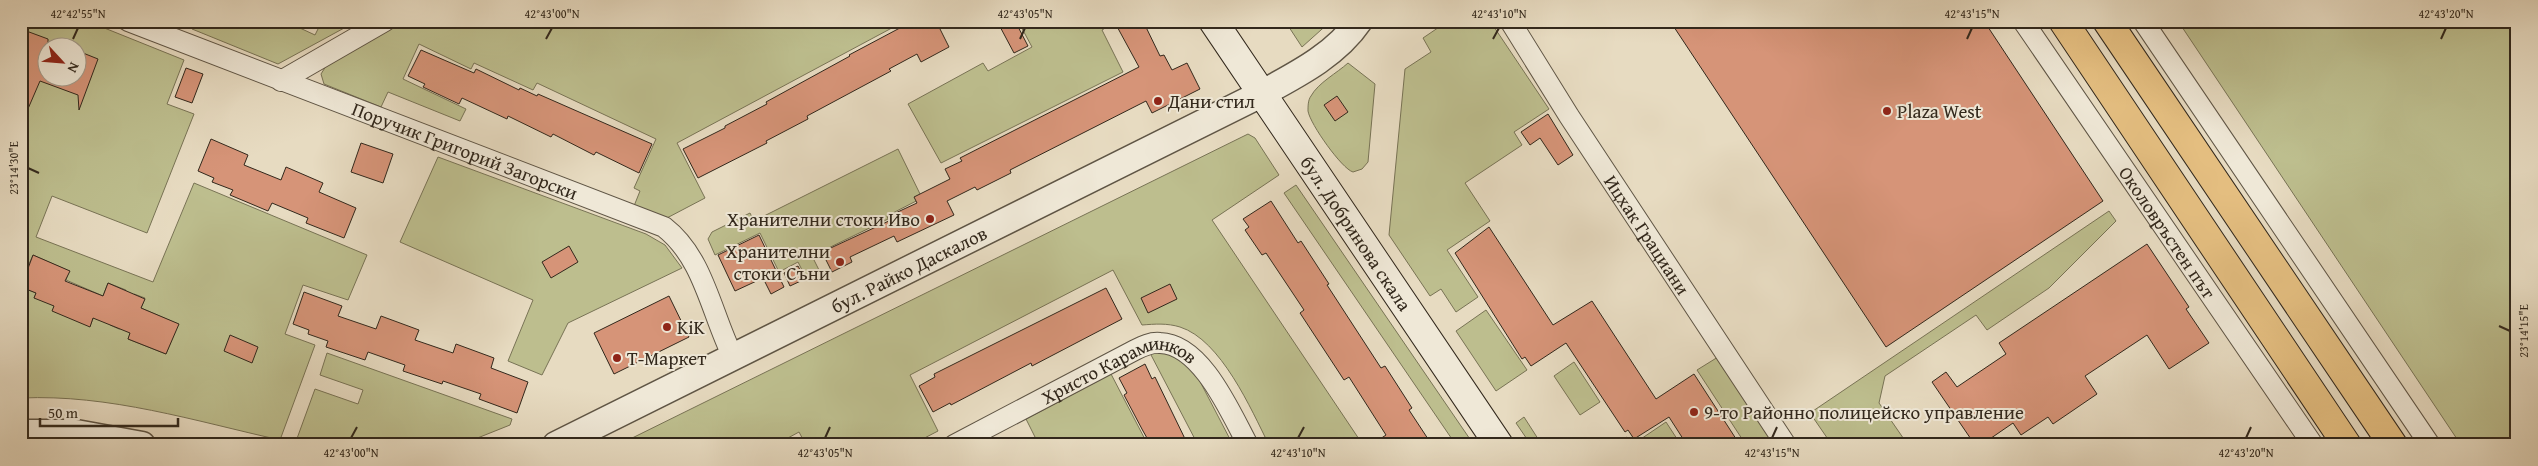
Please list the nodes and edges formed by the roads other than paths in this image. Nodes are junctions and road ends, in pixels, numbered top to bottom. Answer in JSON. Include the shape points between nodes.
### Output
{"nodes":[{"id":1,"x":128,"y":21,"type":"edge"},
{"id":2,"x":385,"y":21,"type":"edge"},
{"id":3,"x":1213,"y":21,"type":"edge"},
{"id":4,"x":1360,"y":21,"type":"edge"},
{"id":5,"x":1510,"y":21,"type":"edge"},
{"id":6,"x":2023,"y":21,"type":"edge"},
{"id":7,"x":2062,"y":21,"type":"edge"},
{"id":8,"x":2107,"y":21,"type":"edge"},
{"id":9,"x":2143,"y":21,"type":"edge"},
{"id":10,"x":281,"y":81,"type":"junction"},
{"id":11,"x":1261,"y":94,"type":"junction"},
{"id":12,"x":733,"y":357,"type":"junction"},
{"id":13,"x":21,"y":433,"type":"edge"},
{"id":14,"x":142,"y":445,"type":"edge"},
{"id":15,"x":556,"y":445,"type":"edge"},
{"id":16,"x":954,"y":445,"type":"edge"},
{"id":17,"x":1248,"y":445,"type":"edge"},
{"id":18,"x":1499,"y":445,"type":"edge"},
{"id":19,"x":1786,"y":445,"type":"edge"},
{"id":20,"x":2313,"y":445,"type":"edge"},
{"id":21,"x":2348,"y":445,"type":"edge"},
{"id":22,"x":2393,"y":445,"type":"edge"},
{"id":23,"x":2430,"y":445,"type":"edge"}],
"edges":[{"from":1,"to":10,"type":"street","name":"Поручик Григорий Загорски"},
{"from":2,"to":10,"type":"street"},
{"from":3,"to":11,"type":"main road","name":"бул. Добринова скала"},
{"from":4,"to":11,"type":"street","name":"бул. Райко Даскалов","via":[[1338,45],[1298,74]]},
{"from":5,"to":19,"type":"street","name":"Ицхак Грациани","via":[[1574,124]]},
{"from":6,"to":20,"type":"street","name":"Околовръстен път"},
{"from":7,"to":21,"type":"highway","name":"Околовръстен път"},
{"from":8,"to":22,"type":"highway"},
{"from":9,"to":23,"type":"street"},
{"from":10,"to":12,"type":"street","name":"Поручик Григорий Загорски","via":[[664,227],[694,260]]},
{"from":11,"to":12,"type":"street","name":"бул. Райко Даскалов"},
{"from":11,"to":18,"type":"main road","name":"бул. Добринова скала"},
{"from":12,"to":15,"type":"street","name":"бул. Райко Даскалов"},
{"from":13,"to":14,"type":"street","via":[[76,433]]},
{"from":16,"to":17,"type":"street","name":"Христо Караминков","via":[[1147,344],[1161,342],[1186,353],[1210,378]]}]}
